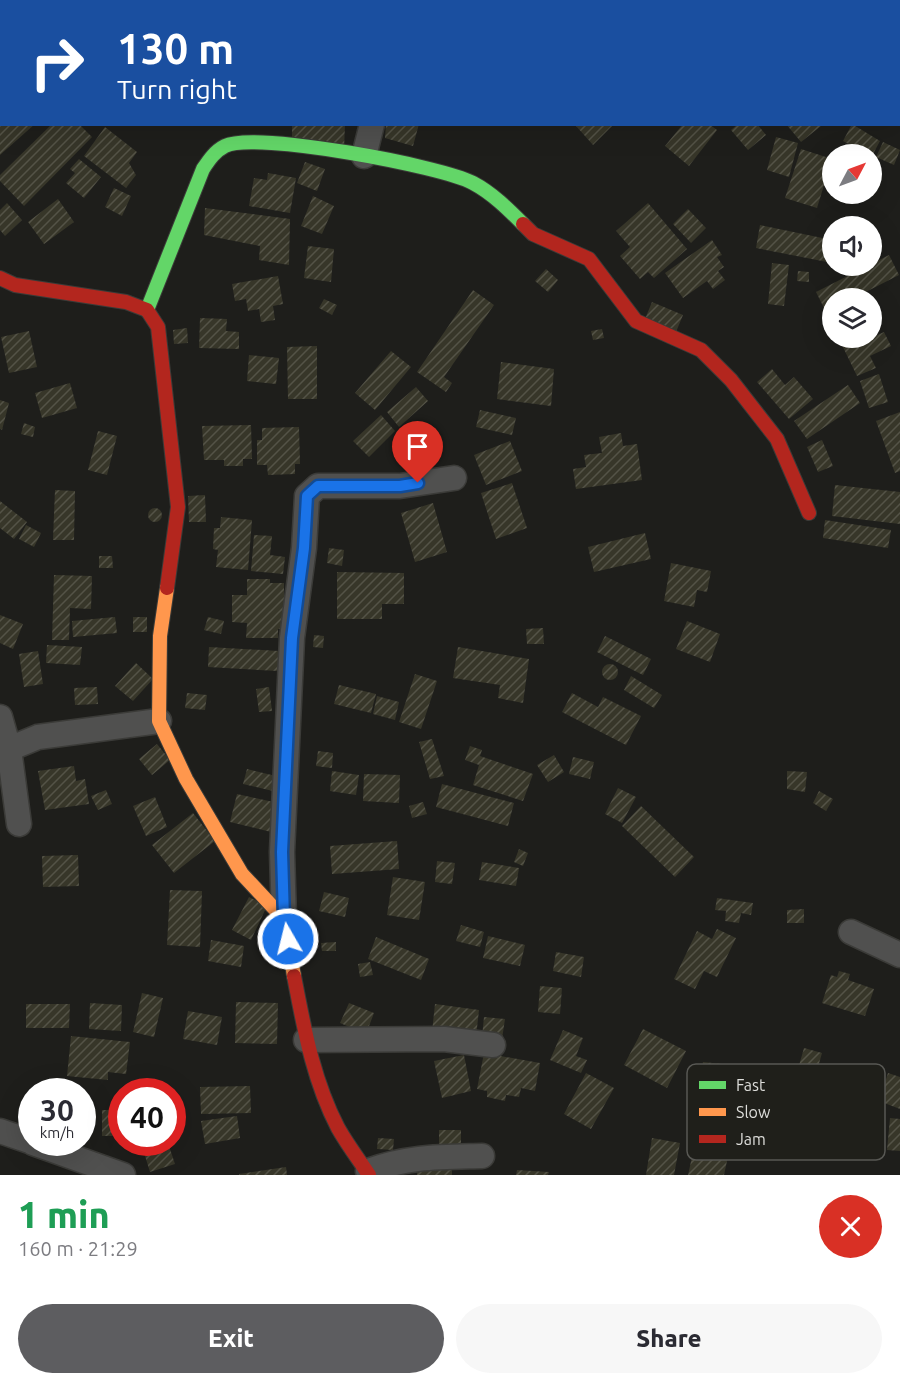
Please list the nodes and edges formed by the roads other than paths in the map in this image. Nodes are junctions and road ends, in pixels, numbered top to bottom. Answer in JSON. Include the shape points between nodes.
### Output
{"nodes":[{"id":1,"x":372,"y":126,"type":"edge"},
{"id":2,"x":364,"y":156,"type":"junction"},
{"id":3,"x":0,"y":278,"type":"edge"},
{"id":4,"x":147,"y":310,"type":"junction"},
{"id":5,"x":454,"y":478,"type":"dead end"},
{"id":6,"x":809,"y":513,"type":"dead end"},
{"id":7,"x":0,"y":717,"type":"edge"},
{"id":8,"x":159,"y":721,"type":"junction"},
{"id":9,"x":9,"y":749,"type":"junction"},
{"id":10,"x":19,"y":824,"type":"dead end"},
{"id":11,"x":284,"y":919,"type":"junction"},
{"id":12,"x":851,"y":932,"type":"dead end"},
{"id":13,"x":900,"y":955,"type":"edge"},
{"id":14,"x":306,"y":1040,"type":"junction"},
{"id":15,"x":493,"y":1045,"type":"dead end"},
{"id":16,"x":0,"y":1131,"type":"edge"},
{"id":17,"x":18,"y":1138,"type":"edge"},
{"id":18,"x":69,"y":1156,"type":"edge"},
{"id":19,"x":483,"y":1156,"type":"dead end"},
{"id":20,"x":369,"y":1173,"type":"edge"},
{"id":21,"x":123,"y":1175,"type":"edge"}],
"edges":[{"from":1,"to":2,"type":"street"},
{"from":2,"to":4,"type":"street","via":[[260,142],[226,145],[203,170]]},
{"from":2,"to":6,"type":"street","via":[[437,170],[473,183],[533,234],[589,260],[636,321],[701,350],[731,380],[777,439]]},
{"from":3,"to":4,"type":"street","via":[[15,285],[126,302]]},
{"from":4,"to":8,"type":"street","via":[[158,327],[178,507],[160,636]]},
{"from":5,"to":11,"type":"street","via":[[400,486],[318,486],[307,496],[292,638],[282,852]]},
{"from":7,"to":9,"type":"street"},
{"from":8,"to":9,"type":"street","via":[[38,737]]},
{"from":8,"to":11,"type":"street","via":[[186,779],[242,874]]},
{"from":9,"to":10,"type":"street"},
{"from":11,"to":14,"type":"street"},
{"from":12,"to":13,"type":"street"},
{"from":14,"to":15,"type":"street","via":[[444,1039]]},
{"from":14,"to":20,"type":"street","via":[[324,1098],[339,1130]]},
{"from":16,"to":17,"type":"street"},
{"from":18,"to":21,"type":"street"},
{"from":19,"to":20,"type":"street","via":[[396,1160]]}]}
